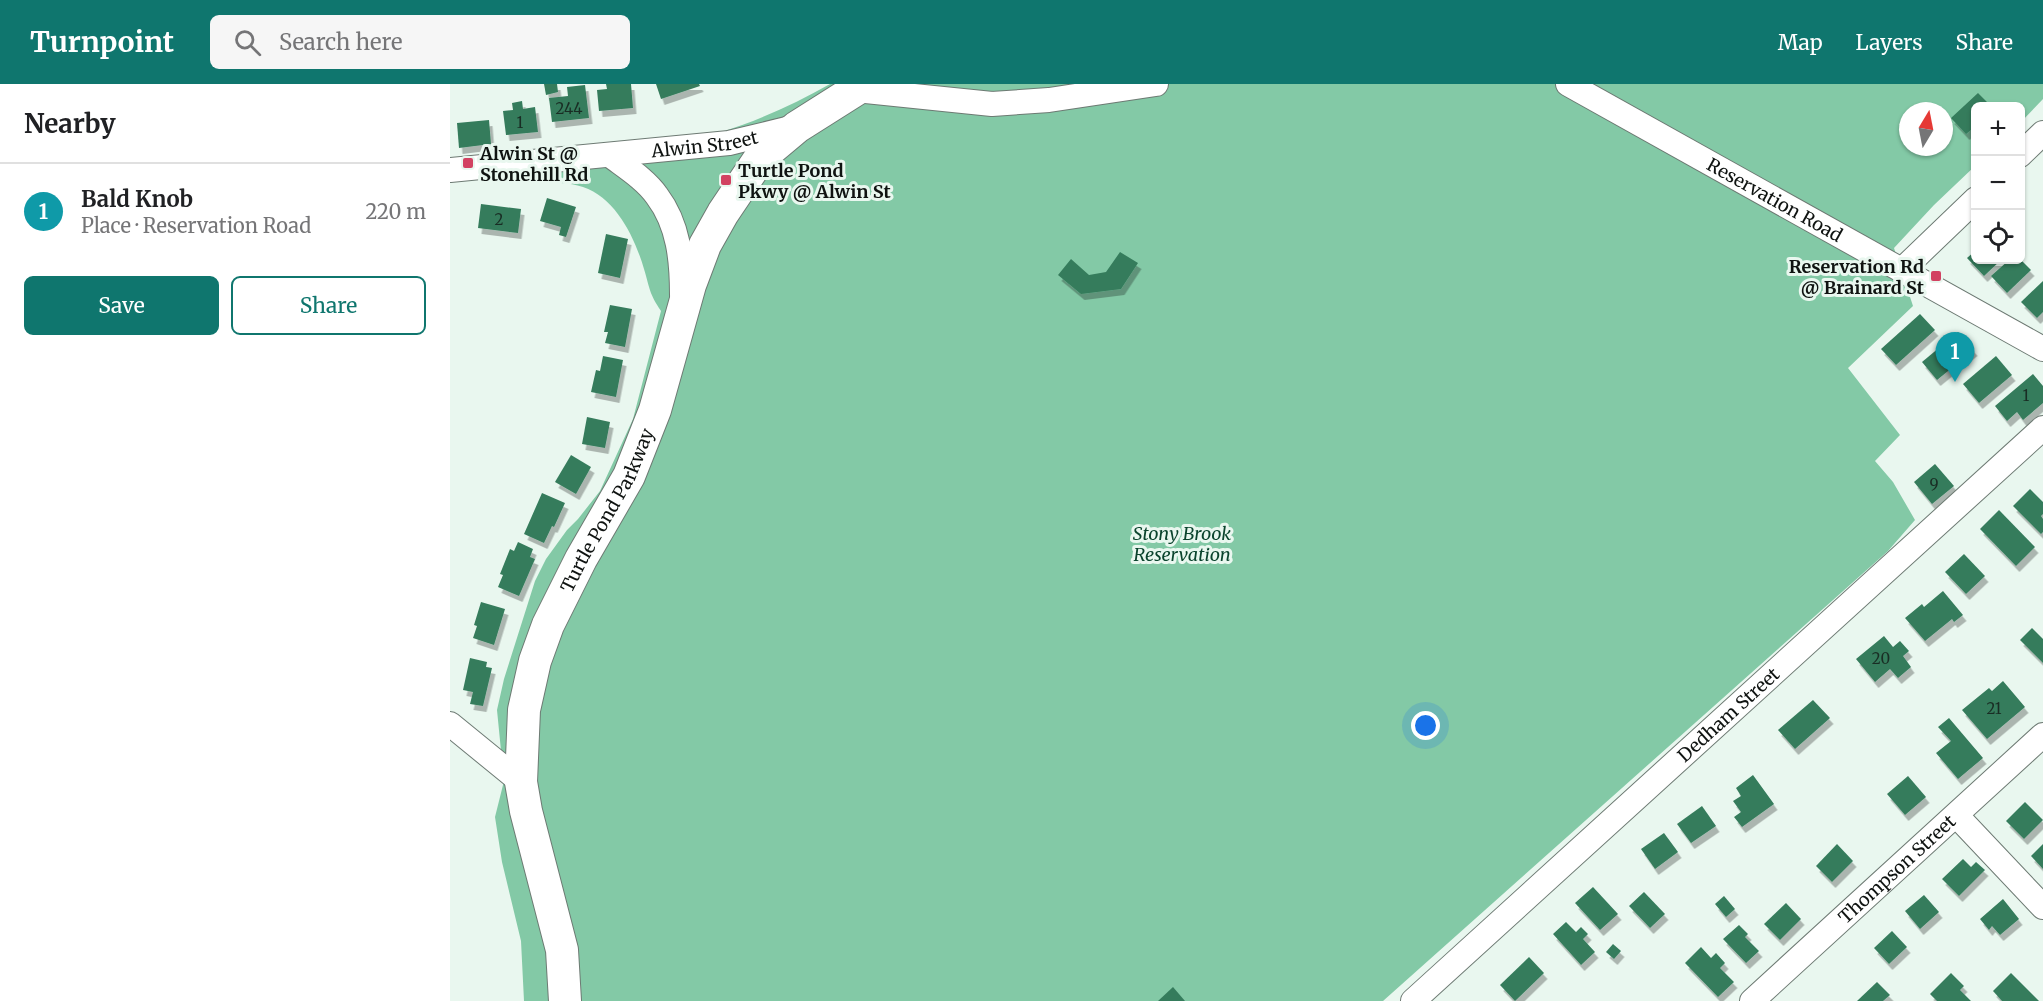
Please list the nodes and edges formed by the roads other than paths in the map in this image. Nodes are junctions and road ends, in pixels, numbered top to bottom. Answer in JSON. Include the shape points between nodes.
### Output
{"nodes":[{"id":1,"x":1156,"y":84,"type":"edge"},
{"id":2,"x":1568,"y":84,"type":"edge"},
{"id":3,"x":861,"y":87,"type":"edge"},
{"id":4,"x":1597,"y":93,"type":"edge"},
{"id":5,"x":797,"y":127,"type":"junction"},
{"id":6,"x":2043,"y":133,"type":"edge"},
{"id":7,"x":2025,"y":150,"type":"edge"},
{"id":8,"x":611,"y":156,"type":"junction"},
{"id":9,"x":450,"y":170,"type":"edge"},
{"id":10,"x":1971,"y":204,"type":"edge"},
{"id":11,"x":1903,"y":269,"type":"junction"},
{"id":12,"x":683,"y":308,"type":"junction"},
{"id":13,"x":2043,"y":349,"type":"edge"},
{"id":14,"x":2043,"y":428,"type":"edge"},
{"id":15,"x":450,"y":724,"type":"edge"},
{"id":16,"x":2043,"y":735,"type":"edge"},
{"id":17,"x":521,"y":782,"type":"junction"},
{"id":18,"x":1957,"y":816,"type":"junction"},
{"id":19,"x":2043,"y":907,"type":"edge"},
{"id":20,"x":565,"y":1001,"type":"edge"},
{"id":21,"x":1413,"y":1001,"type":"edge"},
{"id":22,"x":1752,"y":1001,"type":"edge"}],
"edges":[{"from":1,"to":3,"type":"street","via":[[992,104]]},
{"from":2,"to":4,"type":"street","name":"Reservation Road"},
{"from":3,"to":5,"type":"main road","name":"Turtle Pond Parkway"},
{"from":4,"to":11,"type":"street","name":"Reservation Road"},
{"from":5,"to":8,"type":"street","name":"Alwin Street","via":[[729,143]]},
{"from":5,"to":12,"type":"main road","name":"Turtle Pond Parkway","via":[[760,158],[733,196],[705,245]]},
{"from":6,"to":7,"type":"street"},
{"from":8,"to":9,"type":"street","name":"Alwin Street"},
{"from":8,"to":12,"type":"street","name":"Alwin Street","via":[[657,195],[669,216],[682,266]]},
{"from":10,"to":11,"type":"street"},
{"from":11,"to":13,"type":"street","name":"Reservation Road"},
{"from":12,"to":17,"type":"main road","name":"Turtle Pond Parkway","via":[[656,410],[629,476],[580,559],[535,661],[524,710]]},
{"from":14,"to":21,"type":"street","name":"Dedham Street"},
{"from":15,"to":17,"type":"street"},
{"from":16,"to":18,"type":"street","name":"Thompson Street"},
{"from":17,"to":20,"type":"main road","name":"Turtle Pond Parkway","via":[[562,950]]},
{"from":18,"to":19,"type":"street"},
{"from":18,"to":22,"type":"street","name":"Thompson Street"}]}
